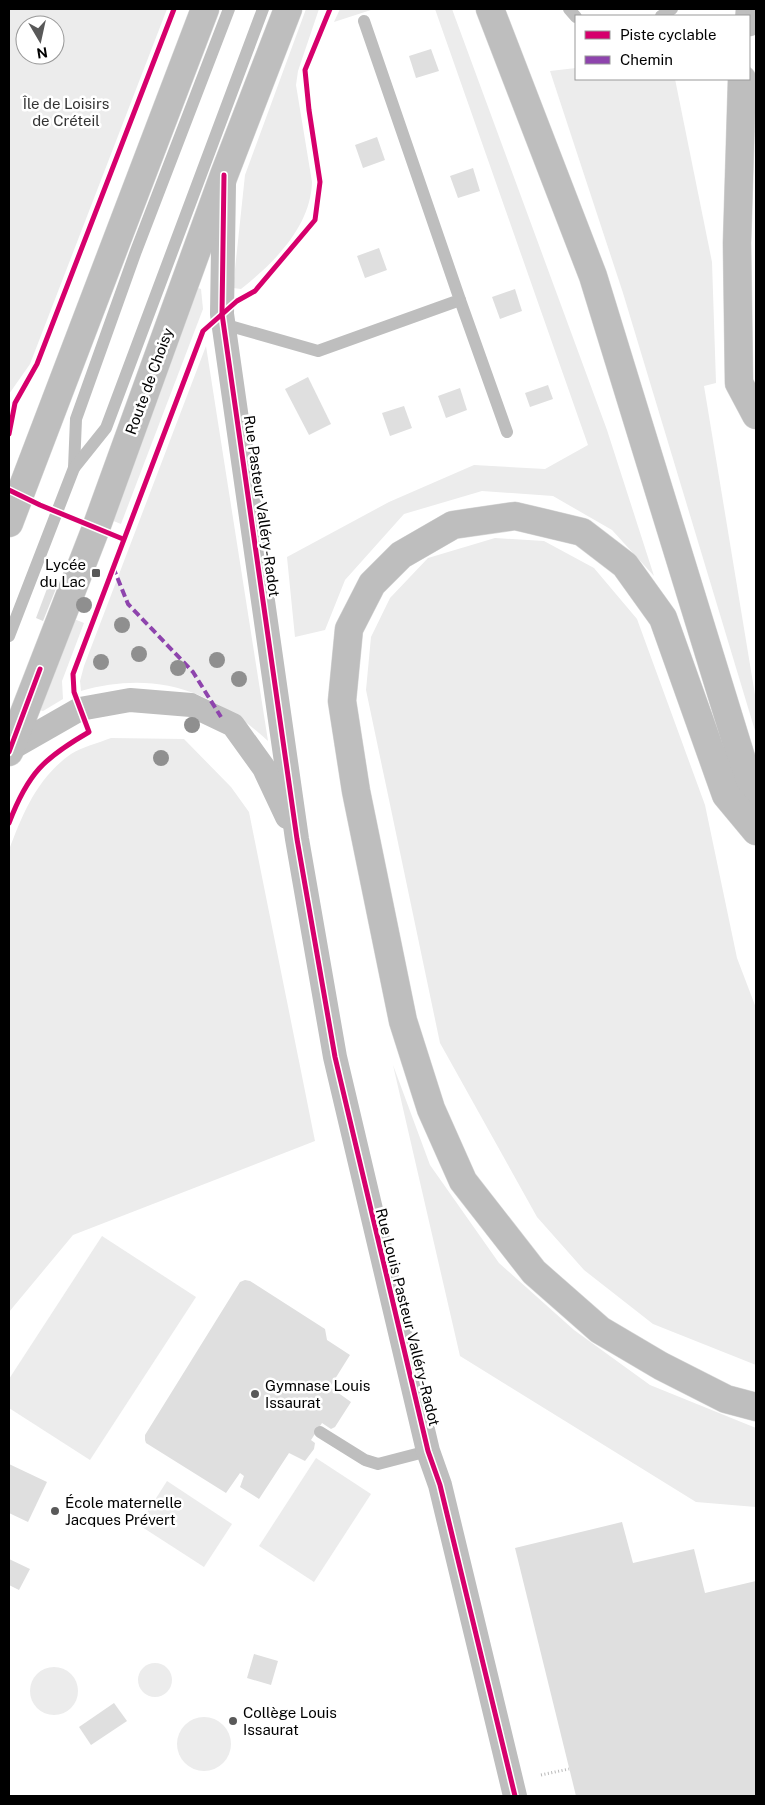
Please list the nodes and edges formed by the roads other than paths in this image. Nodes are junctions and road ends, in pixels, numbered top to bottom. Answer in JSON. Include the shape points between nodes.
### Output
{"nodes":[{"id":1,"x":205,"y":9,"type":"edge"},
{"id":2,"x":229,"y":9,"type":"edge"},
{"id":3,"x":263,"y":9,"type":"edge"},
{"id":4,"x":288,"y":9,"type":"edge"},
{"id":5,"x":490,"y":9,"type":"edge"},
{"id":6,"x":364,"y":21,"type":"dead end"},
{"id":7,"x":742,"y":80,"type":"edge"},
{"id":8,"x":224,"y":175,"type":"junction"},
{"id":9,"x":460,"y":300,"type":"junction"},
{"id":10,"x":223,"y":324,"type":"junction"},
{"id":11,"x":756,"y":415,"type":"edge"},
{"id":12,"x":507,"y":432,"type":"dead end"},
{"id":13,"x":74,"y":468,"type":"junction"},
{"id":14,"x":9,"y":523,"type":"edge"},
{"id":15,"x":9,"y":636,"type":"edge"},
{"id":16,"x":9,"y":751,"type":"edge"},
{"id":17,"x":756,"y":806,"type":"edge"},
{"id":18,"x":756,"y":831,"type":"edge"},
{"id":19,"x":297,"y":839,"type":"junction"},
{"id":20,"x":756,"y":1408,"type":"edge"},
{"id":21,"x":320,"y":1432,"type":"dead end"},
{"id":22,"x":428,"y":1451,"type":"junction"},
{"id":23,"x":514,"y":1796,"type":"edge"}],
"edges":[{"from":1,"to":14,"type":"main road"},
{"from":2,"to":13,"type":"lane","name":"Route de Choisy","via":[[136,251],[76,419]]},
{"from":3,"to":13,"type":"lane","name":"Route de Choisy","via":[[106,428]]},
{"from":4,"to":8,"type":"main road","name":"Route de Choisy"},
{"from":5,"to":17,"type":"main road","via":[[593,276]]},
{"from":6,"to":9,"type":"lane"},
{"from":7,"to":11,"type":"main road","via":[[737,243],[739,383]]},
{"from":8,"to":10,"type":"street","name":"Rue Pasteur Valléry-Radot"},
{"from":8,"to":16,"type":"main road","name":"Route de Choisy","via":[[93,535]]},
{"from":9,"to":10,"type":"lane","via":[[318,351]]},
{"from":9,"to":12,"type":"lane"},
{"from":10,"to":19,"type":"street","name":"Rue Pasteur Valléry-Radot"},
{"from":13,"to":15,"type":"lane","name":"Route de Choisy"},
{"from":16,"to":19,"type":"street","via":[[80,709],[130,700],[191,705],[234,725],[264,768]]},
{"from":18,"to":20,"type":"main road","via":[[726,795],[664,618],[626,565],[582,532],[515,516],[453,526],[401,555],[372,584],[349,629],[342,701],[356,791],[403,1020],[431,1109],[463,1181],[534,1272],[600,1330],[726,1399]]},
{"from":19,"to":22,"type":"street","name":"Rue Louis Pasteur Valléry-Radot","via":[[335,1057]]},
{"from":21,"to":22,"type":"lane","via":[[365,1460],[378,1464]]},
{"from":22,"to":23,"type":"street","name":"Rue Louis Pasteur Valléry-Radot","via":[[440,1485]]}]}
